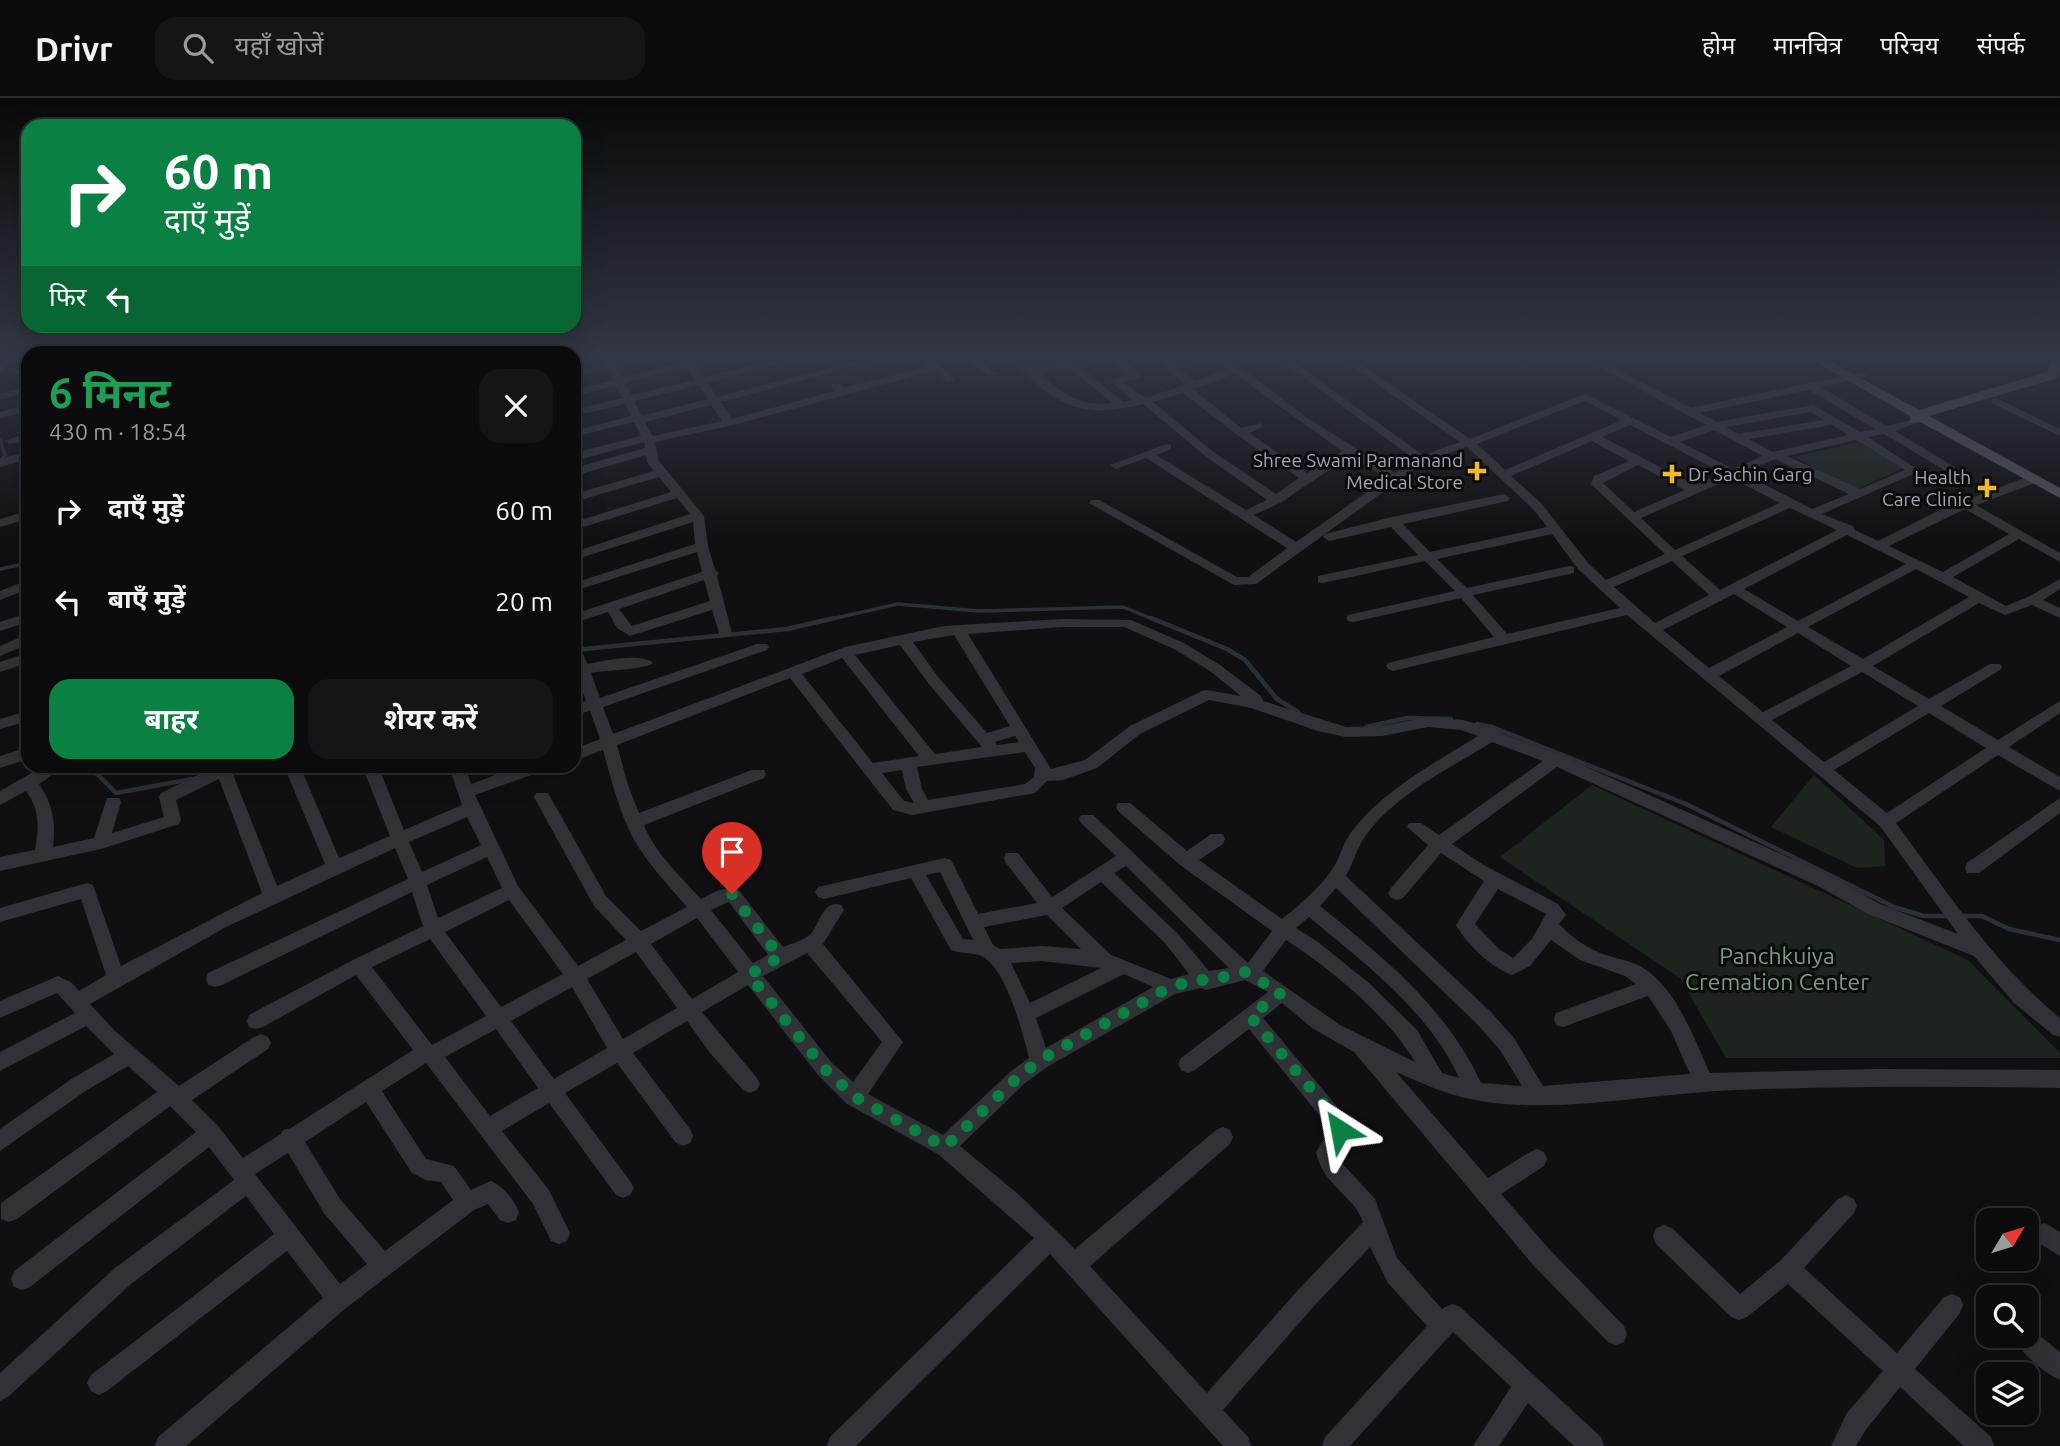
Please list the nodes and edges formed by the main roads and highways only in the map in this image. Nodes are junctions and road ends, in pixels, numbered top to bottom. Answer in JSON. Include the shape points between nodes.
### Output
{"nodes":[{"id":1,"x":1928,"y":416,"type":"edge"},
{"id":2,"x":1930,"y":416,"type":"edge"},
{"id":3,"x":1925,"y":417,"type":"junction"},
{"id":4,"x":2060,"y":485,"type":"edge"},
{"id":5,"x":2060,"y":494,"type":"edge"}],
"edges":[{"from":1,"to":3,"type":"main road"},
{"from":2,"to":3,"type":"main road"},
{"from":3,"to":4,"type":"main road"},
{"from":3,"to":5,"type":"main road"}]}
